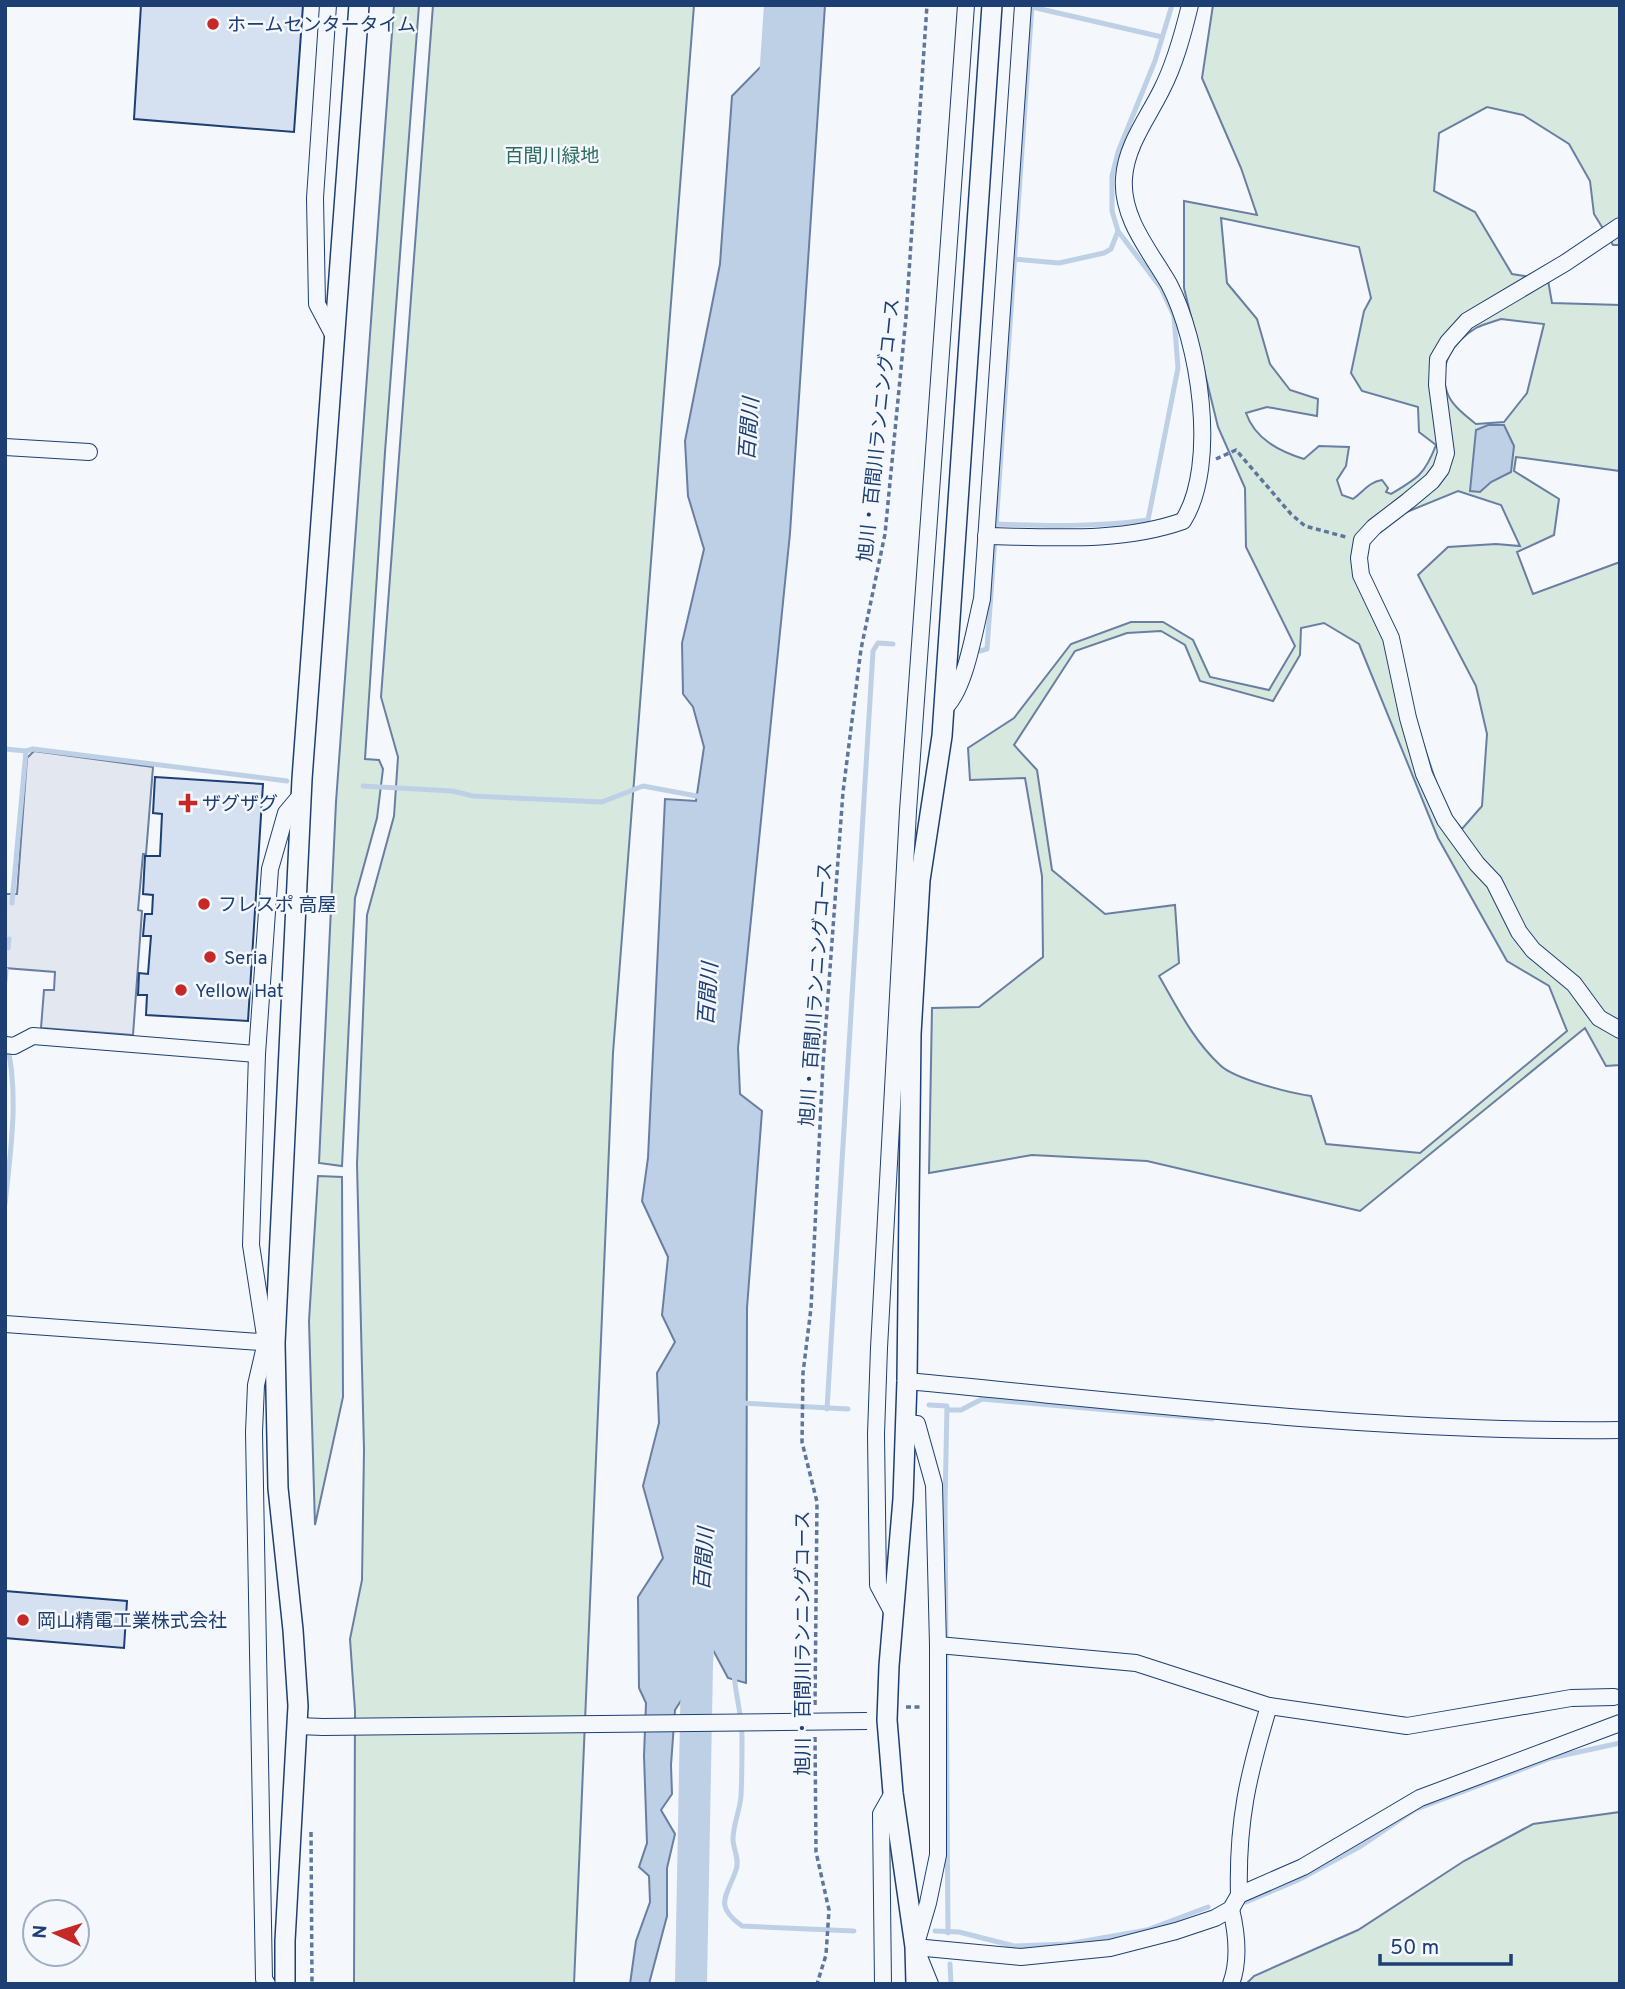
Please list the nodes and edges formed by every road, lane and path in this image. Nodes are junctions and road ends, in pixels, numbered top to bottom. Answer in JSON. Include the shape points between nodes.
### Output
{"nodes":[{"id":1,"x":328,"y":5,"type":"edge"},
{"id":2,"x":359,"y":5,"type":"edge"},
{"id":3,"x":927,"y":5,"type":"edge"},
{"id":4,"x":966,"y":5,"type":"edge"},
{"id":5,"x":992,"y":5,"type":"edge"},
{"id":6,"x":1023,"y":5,"type":"edge"},
{"id":7,"x":1190,"y":5,"type":"edge"},
{"id":8,"x":1620,"y":226,"type":"edge"},
{"id":9,"x":335,"y":338,"type":"junction"},
{"id":10,"x":5,"y":447,"type":"edge"},
{"id":11,"x":89,"y":452,"type":"dead end"},
{"id":12,"x":1201,"y":465,"type":"junction"},
{"id":13,"x":991,"y":536,"type":"junction"},
{"id":14,"x":1362,"y":540,"type":"junction"},
{"id":15,"x":943,"y":709,"type":"junction"},
{"id":16,"x":302,"y":794,"type":"junction"},
{"id":17,"x":1620,"y":1030,"type":"edge"},
{"id":18,"x":7,"y":1045,"type":"edge"},
{"id":19,"x":257,"y":1054,"type":"junction"},
{"id":20,"x":5,"y":1324,"type":"edge"},
{"id":21,"x":271,"y":1342,"type":"junction"},
{"id":22,"x":907,"y":1381,"type":"junction"},
{"id":23,"x":905,"y":1423,"type":"junction"},
{"id":24,"x":1620,"y":1430,"type":"edge"},
{"id":25,"x":894,"y":1615,"type":"junction"},
{"id":26,"x":944,"y":1645,"type":"junction"},
{"id":27,"x":1617,"y":1697,"type":"edge"},
{"id":28,"x":930,"y":1706,"type":"dead end"},
{"id":29,"x":1269,"y":1706,"type":"junction"},
{"id":30,"x":908,"y":1707,"type":"dead end"},
{"id":31,"x":815,"y":1712,"type":"dead end"},
{"id":32,"x":887,"y":1720,"type":"junction"},
{"id":33,"x":867,"y":1721,"type":"joint"},
{"id":34,"x":1617,"y":1724,"type":"edge"},
{"id":35,"x":298,"y":1726,"type":"junction"},
{"id":36,"x":815,"y":1726,"type":"dead end"},
{"id":37,"x":893,"y":1793,"type":"junction"},
{"id":38,"x":311,"y":1829,"type":"dead end"},
{"id":39,"x":1235,"y":1902,"type":"junction"},
{"id":40,"x":915,"y":1947,"type":"junction"},
{"id":41,"x":267,"y":1984,"type":"edge"},
{"id":42,"x":285,"y":1984,"type":"edge"},
{"id":43,"x":312,"y":1984,"type":"edge"},
{"id":44,"x":817,"y":1984,"type":"edge"},
{"id":45,"x":883,"y":1984,"type":"edge"},
{"id":46,"x":916,"y":1984,"type":"edge"},
{"id":47,"x":930,"y":1984,"type":"edge"},
{"id":48,"x":1231,"y":1984,"type":"edge"}],
"edges":[{"from":1,"to":9,"type":"street","via":[[315,198],[317,304]]},
{"from":2,"to":9,"type":"street"},
{"from":3,"to":31,"type":"path","name":"旭川・百間川ランニングコース","via":[[886,534],[861,649],[843,792],[823,1064],[802,1443],[817,1503]]},
{"from":4,"to":25,"type":"street","via":[[908,811],[879,1348],[878,1585]]},
{"from":5,"to":15,"type":"street"},
{"from":6,"to":13,"type":"street"},
{"from":7,"to":12,"type":"street","via":[[1180,47],[1128,154],[1124,179],[1125,204],[1186,323],[1196,363]]},
{"from":8,"to":14,"type":"street","via":[[1468,321],[1448,342],[1438,359],[1446,453],[1441,469]]},
{"from":9,"to":16,"type":"street"},
{"from":10,"to":11,"type":"street"},
{"from":12,"to":13,"type":"street","via":[[1183,521],[1113,534]]},
{"from":12,"to":14,"type":"path","via":[[1236,450],[1305,526]]},
{"from":13,"to":15,"type":"street","via":[[982,599],[959,689]]},
{"from":14,"to":17,"type":"street","via":[[1361,575],[1391,638],[1424,774],[1446,820],[1494,882],[1533,950],[1574,984],[1599,1018]]},
{"from":15,"to":22,"type":"street","via":[[920,880],[911,1034]]},
{"from":16,"to":19,"type":"street","via":[[286,813],[270,869]]},
{"from":16,"to":21,"type":"street"},
{"from":18,"to":19,"type":"street","via":[[33,1036]]},
{"from":19,"to":21,"type":"street","via":[[251,1245]]},
{"from":20,"to":21,"type":"street"},
{"from":21,"to":35,"type":"street"},
{"from":21,"to":41,"type":"street","via":[[256,1385],[254,1432]]},
{"from":22,"to":23,"type":"street"},
{"from":22,"to":24,"type":"street","via":[[1341,1422],[1529,1431]]},
{"from":23,"to":25,"type":"street"},
{"from":23,"to":26,"type":"street","via":[[917,1424],[934,1485]]},
{"from":25,"to":32,"type":"street"},
{"from":26,"to":29,"type":"street","via":[[1136,1663]]},
{"from":26,"to":40,"type":"street","via":[[938,1855]]},
{"from":27,"to":29,"type":"street","via":[[1571,1698],[1407,1726]]},
{"from":27,"to":34,"type":"street"},
{"from":28,"to":30,"type":"path"},
{"from":29,"to":39,"type":"street","via":[[1245,1793]]},
{"from":32,"to":33,"type":"street"},
{"from":32,"to":37,"type":"street"},
{"from":33,"to":35,"type":"street","bridge":true},
{"from":34,"to":39,"type":"street","via":[[1420,1798]]},
{"from":35,"to":42,"type":"street"},
{"from":36,"to":44,"type":"path","name":"旭川・百間川ランニングコース","via":[[816,1842],[829,1910],[826,1955]]},
{"from":37,"to":40,"type":"street"},
{"from":37,"to":45,"type":"street","via":[[881,1814]]},
{"from":38,"to":43,"type":"path"},
{"from":39,"to":40,"type":"street","via":[[1215,1918],[1110,1948],[1021,1957]]},
{"from":39,"to":48,"type":"street","via":[[1237,1954]]},
{"from":40,"to":46,"type":"street"},
{"from":40,"to":47,"type":"street"}]}
